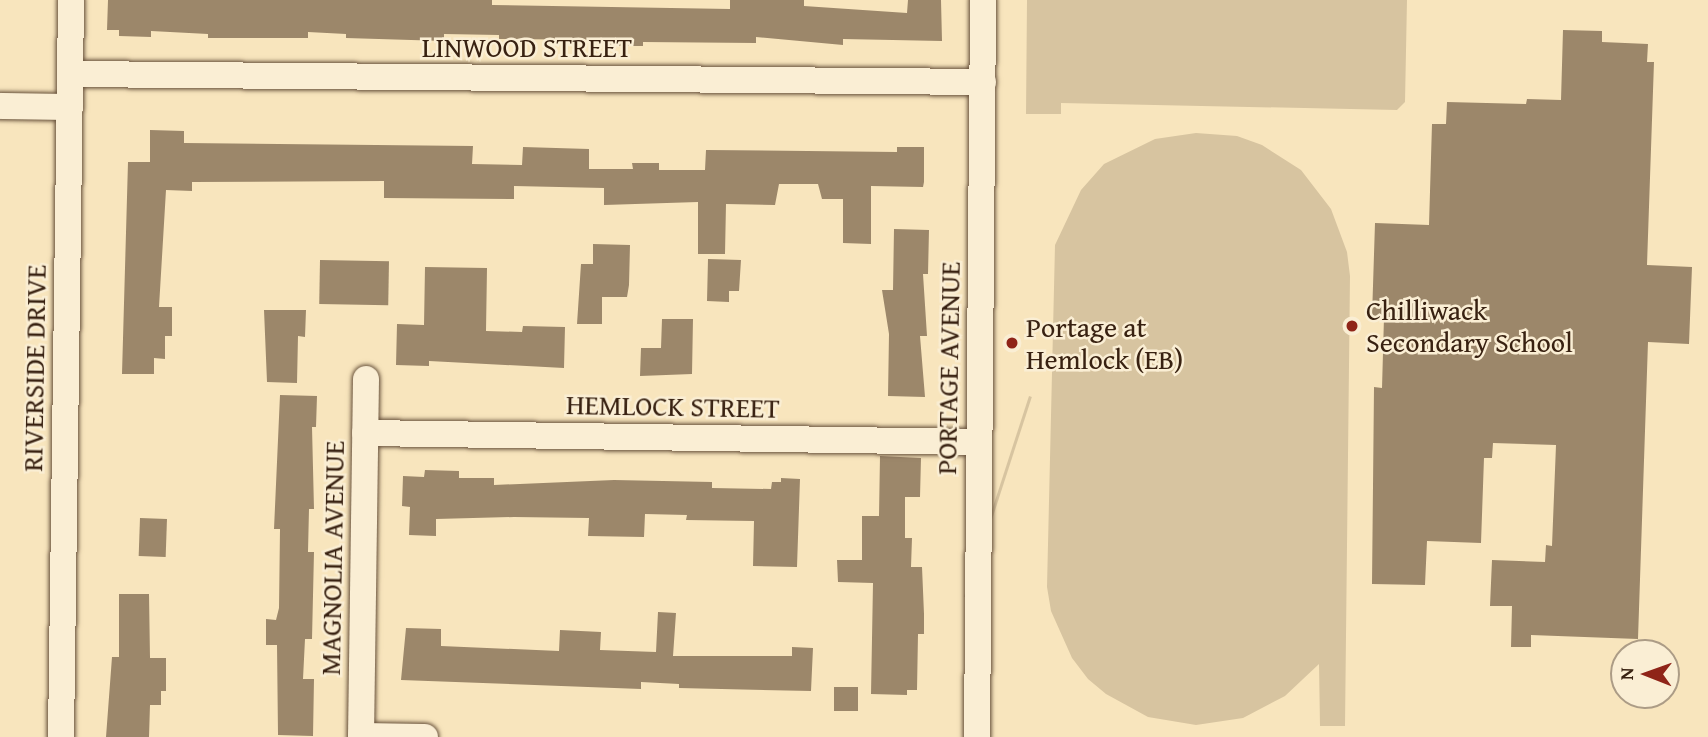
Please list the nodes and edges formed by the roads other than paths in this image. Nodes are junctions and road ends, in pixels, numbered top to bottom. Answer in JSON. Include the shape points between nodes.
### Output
{"nodes":[{"id":1,"x":72,"y":0,"type":"edge"},
{"id":2,"x":983,"y":0,"type":"edge"},
{"id":3,"x":70,"y":74,"type":"junction"},
{"id":4,"x":982,"y":82,"type":"junction"},
{"id":5,"x":0,"y":106,"type":"edge"},
{"id":6,"x":70,"y":107,"type":"junction"},
{"id":7,"x":366,"y":379,"type":"dead end"},
{"id":8,"x":365,"y":433,"type":"junction"},
{"id":9,"x":979,"y":442,"type":"junction"},
{"id":10,"x":361,"y":736,"type":"edge"},
{"id":11,"x":61,"y":737,"type":"edge"},
{"id":12,"x":425,"y":737,"type":"edge"},
{"id":13,"x":977,"y":737,"type":"edge"}],
"edges":[{"from":1,"to":3,"type":"street","name":"RIVERSIDE DRIVE"},
{"from":2,"to":4,"type":"street","name":"PORTAGE AVENUE"},
{"from":3,"to":4,"type":"street","name":"LINWOOD STREET"},
{"from":3,"to":6,"type":"street","name":"RIVERSIDE DRIVE"},
{"from":4,"to":9,"type":"street","name":"PORTAGE AVENUE"},
{"from":5,"to":6,"type":"street"},
{"from":6,"to":11,"type":"street","name":"RIVERSIDE DRIVE"},
{"from":7,"to":8,"type":"street","name":"MAGNOLIA AVENUE"},
{"from":8,"to":9,"type":"street","name":"HEMLOCK STREET"},
{"from":8,"to":10,"type":"street","name":"MAGNOLIA AVENUE"},
{"from":9,"to":13,"type":"street","name":"PORTAGE AVENUE"},
{"from":10,"to":12,"type":"street"}]}
